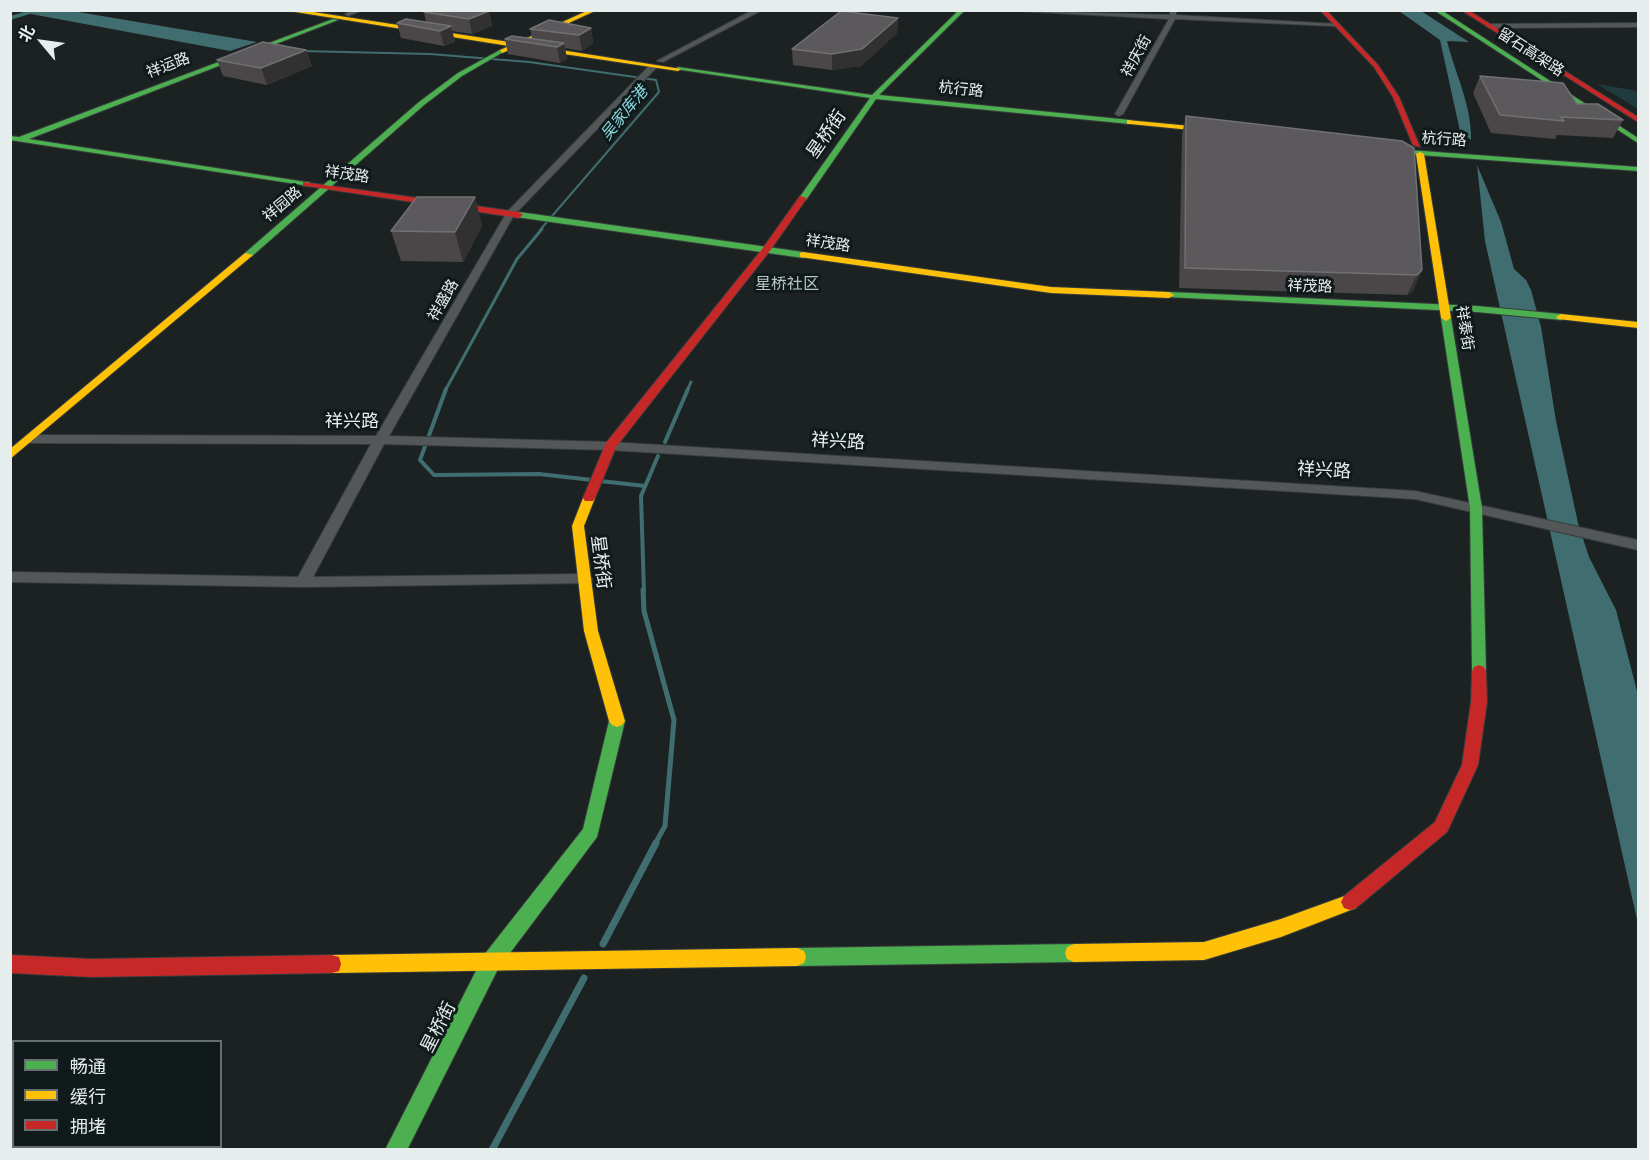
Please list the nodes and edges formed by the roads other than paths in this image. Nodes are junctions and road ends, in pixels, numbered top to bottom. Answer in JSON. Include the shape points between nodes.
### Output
{"nodes":[{"id":1,"x":285,"y":10,"type":"edge"},
{"id":2,"x":322,"y":10,"type":"edge"},
{"id":3,"x":580,"y":10,"type":"edge"},
{"id":4,"x":596,"y":10,"type":"edge"},
{"id":5,"x":759,"y":10,"type":"edge"},
{"id":6,"x":963,"y":10,"type":"edge"},
{"id":7,"x":1001,"y":10,"type":"edge"},
{"id":8,"x":1322,"y":10,"type":"edge"},
{"id":9,"x":1435,"y":10,"type":"edge"},
{"id":10,"x":1456,"y":10,"type":"edge"},
{"id":11,"x":1463,"y":10,"type":"edge"},
{"id":12,"x":1173,"y":14,"type":"edge"},
{"id":13,"x":349,"y":15,"type":"edge"},
{"id":14,"x":1334,"y":24,"type":"junction"},
{"id":15,"x":1638,"y":26,"type":"edge"},
{"id":16,"x":1489,"y":27,"type":"junction"},
{"id":17,"x":510,"y":43,"type":"junction"},
{"id":18,"x":657,"y":64,"type":"junction"},
{"id":19,"x":877,"y":94,"type":"junction"},
{"id":20,"x":1119,"y":114,"type":"junction"},
{"id":21,"x":1638,"y":120,"type":"edge"},
{"id":22,"x":1638,"y":127,"type":"edge"},
{"id":23,"x":13,"y":141,"type":"edge"},
{"id":24,"x":1638,"y":143,"type":"edge"},
{"id":25,"x":1398,"y":147,"type":"edge"},
{"id":26,"x":1419,"y":149,"type":"junction"},
{"id":27,"x":1638,"y":162,"type":"edge"},
{"id":28,"x":1638,"y":169,"type":"edge"},
{"id":29,"x":322,"y":187,"type":"junction"},
{"id":30,"x":516,"y":215,"type":"junction"},
{"id":31,"x":766,"y":250,"type":"junction"},
{"id":32,"x":1445,"y":308,"type":"junction"},
{"id":33,"x":1638,"y":325,"type":"edge"},
{"id":34,"x":16,"y":438,"type":"edge"},
{"id":35,"x":380,"y":440,"type":"junction"},
{"id":36,"x":610,"y":446,"type":"junction"},
{"id":37,"x":10,"y":455,"type":"edge"},
{"id":38,"x":1476,"y":508,"type":"junction"},
{"id":39,"x":1637,"y":544,"type":"edge"},
{"id":40,"x":10,"y":577,"type":"edge"},
{"id":41,"x":585,"y":579,"type":"junction"},
{"id":42,"x":303,"y":582,"type":"junction"},
{"id":43,"x":491,"y":962,"type":"junction"},
{"id":44,"x":10,"y":964,"type":"edge"},
{"id":45,"x":395,"y":1149,"type":"edge"}],
"edges":[{"from":1,"to":13,"type":"main road","name":"杭行路"},
{"from":2,"to":13,"type":"main road","name":"杭行路"},
{"from":3,"to":17,"type":"main road","name":"祥园路"},
{"from":4,"to":17,"type":"main road","name":"祥园路"},
{"from":5,"to":18,"type":"street","name":"祥盛路"},
{"from":6,"to":19,"type":"main road","name":"星桥街"},
{"from":7,"to":12,"type":"street"},
{"from":8,"to":14,"type":"main road","name":"祥泰街"},
{"from":9,"to":24,"type":"main road","name":"留石高架路"},
{"from":10,"to":22,"type":"main road","name":"留石高架路"},
{"from":11,"to":16,"type":"main road"},
{"from":12,"to":14,"type":"street"},
{"from":12,"to":20,"type":"street","name":"祥庆街"},
{"from":13,"to":17,"type":"main road","name":"杭行路"},
{"from":13,"to":23,"type":"main road","name":"祥运路"},
{"from":14,"to":26,"type":"main road","name":"祥泰街","via":[[1359,46],[1388,82]]},
{"from":15,"to":16,"type":"street"},
{"from":16,"to":21,"type":"main road"},
{"from":17,"to":18,"type":"main road","name":"杭行路"},
{"from":17,"to":29,"type":"main road","name":"祥园路","via":[[458,64],[415,93]]},
{"from":18,"to":19,"type":"main road","name":"杭行路"},
{"from":18,"to":30,"type":"street","name":"祥盛路"},
{"from":19,"to":20,"type":"main road","name":"杭行路"},
{"from":19,"to":20,"type":"main road","name":"杭行路","via":[[1222,128]]},
{"from":19,"to":31,"type":"main road","name":"星桥街"},
{"from":23,"to":29,"type":"main road","name":"祥茂路"},
{"from":25,"to":26,"type":"main road","name":"杭行路"},
{"from":26,"to":27,"type":"main road","name":"杭行路"},
{"from":26,"to":28,"type":"main road","name":"杭行路"},
{"from":26,"to":32,"type":"main road","name":"祥泰街"},
{"from":29,"to":30,"type":"main road","name":"祥茂路"},
{"from":29,"to":34,"type":"main road","name":"祥园路"},
{"from":30,"to":31,"type":"main road","name":"祥茂路"},
{"from":30,"to":35,"type":"street","name":"祥盛路"},
{"from":31,"to":32,"type":"main road","name":"祥茂路","via":[[1051,290]]},
{"from":31,"to":36,"type":"main road","name":"星桥街"},
{"from":32,"to":33,"type":"main road","name":"祥茂路"},
{"from":32,"to":38,"type":"main road","name":"祥泰街"},
{"from":34,"to":35,"type":"street","name":"祥兴路"},
{"from":34,"to":37,"type":"main road","name":"祥园路"},
{"from":35,"to":36,"type":"street","name":"祥兴路"},
{"from":35,"to":42,"type":"street","name":"祥盛路"},
{"from":36,"to":38,"type":"street","name":"祥兴路","via":[[1415,495]]},
{"from":36,"to":41,"type":"main road","name":"星桥街","via":[[578,526]]},
{"from":38,"to":39,"type":"street","name":"祥兴路"},
{"from":38,"to":43,"type":"main road","name":"祥泰街","via":[[1479,702],[1470,765],[1441,827],[1348,904],[1204,951]]},
{"from":40,"to":42,"type":"street"},
{"from":41,"to":42,"type":"street"},
{"from":41,"to":43,"type":"main road","name":"星桥街","via":[[591,631],[618,723],[605,778],[591,832]]},
{"from":43,"to":44,"type":"main road","name":"祥泰街","via":[[91,968]]},
{"from":43,"to":45,"type":"main road","name":"星桥街"}]}
